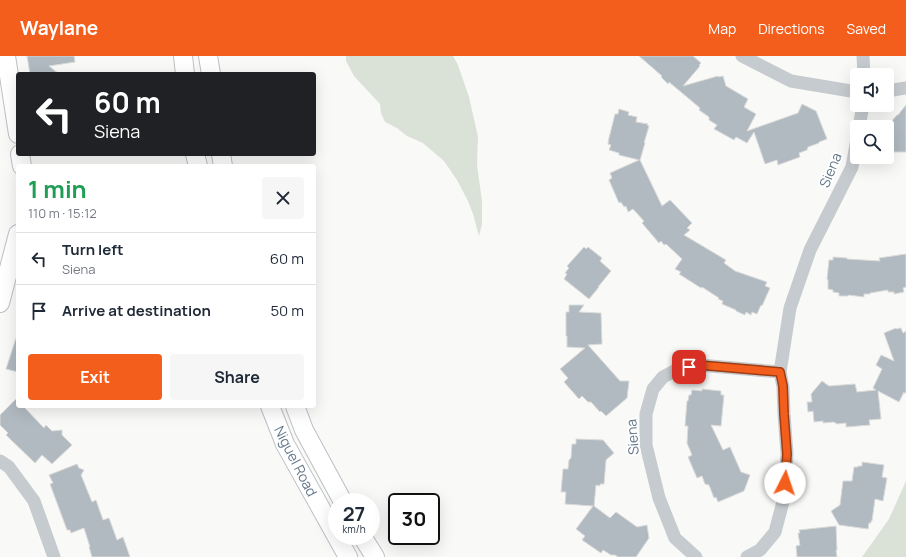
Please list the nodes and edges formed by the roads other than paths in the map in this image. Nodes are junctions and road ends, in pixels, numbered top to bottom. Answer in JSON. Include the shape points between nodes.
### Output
{"nodes":[{"id":1,"x":6,"y":56,"type":"edge"},
{"id":2,"x":183,"y":56,"type":"edge"},
{"id":3,"x":208,"y":56,"type":"edge"},
{"id":4,"x":742,"y":56,"type":"edge"},
{"id":5,"x":863,"y":56,"type":"edge"},
{"id":6,"x":864,"y":68,"type":"edge"},
{"id":7,"x":185,"y":72,"type":"edge"},
{"id":8,"x":211,"y":72,"type":"edge"},
{"id":9,"x":906,"y":88,"type":"edge"},
{"id":10,"x":894,"y":90,"type":"edge"},
{"id":11,"x":850,"y":91,"type":"edge"},
{"id":12,"x":16,"y":121,"type":"edge"},
{"id":13,"x":853,"y":164,"type":"edge"},
{"id":14,"x":16,"y":242,"type":"edge"},
{"id":15,"x":0,"y":303,"type":"edge"},
{"id":16,"x":780,"y":372,"type":"junction"},
{"id":17,"x":271,"y":408,"type":"edge"},
{"id":18,"x":296,"y":408,"type":"edge"},
{"id":19,"x":0,"y":461,"type":"edge"},
{"id":20,"x":338,"y":493,"type":"edge"},
{"id":21,"x":368,"y":545,"type":"edge"},
{"id":22,"x":54,"y":557,"type":"edge"},
{"id":23,"x":348,"y":557,"type":"edge"},
{"id":24,"x":375,"y":557,"type":"edge"},
{"id":25,"x":696,"y":557,"type":"edge"},
{"id":26,"x":747,"y":557,"type":"edge"}],
"edges":[{"from":1,"to":12,"type":"main road"},
{"from":2,"to":7,"type":"main road"},
{"from":3,"to":8,"type":"main road"},
{"from":4,"to":11,"type":"street","via":[[791,81]]},
{"from":5,"to":6,"type":"street"},
{"from":9,"to":10,"type":"street"},
{"from":13,"to":16,"type":"street","name":"Siena","via":[[810,250],[790,308]]},
{"from":14,"to":15,"type":"main road"},
{"from":16,"to":25,"type":"street","name":"Siena","via":[[699,365],[678,369],[663,377],[653,389],[646,414],[646,445],[659,498],[675,538]]},
{"from":16,"to":26,"type":"street","name":"Siena","via":[[787,454],[784,498],[775,532],[760,550]]},
{"from":17,"to":23,"type":"main road","name":"Niguel Road","via":[[285,444]]},
{"from":18,"to":20,"type":"main road","name":"Niguel Road","via":[[304,430]]},
{"from":19,"to":22,"type":"street","via":[[9,467],[34,501]]},
{"from":21,"to":24,"type":"main road"}]}
